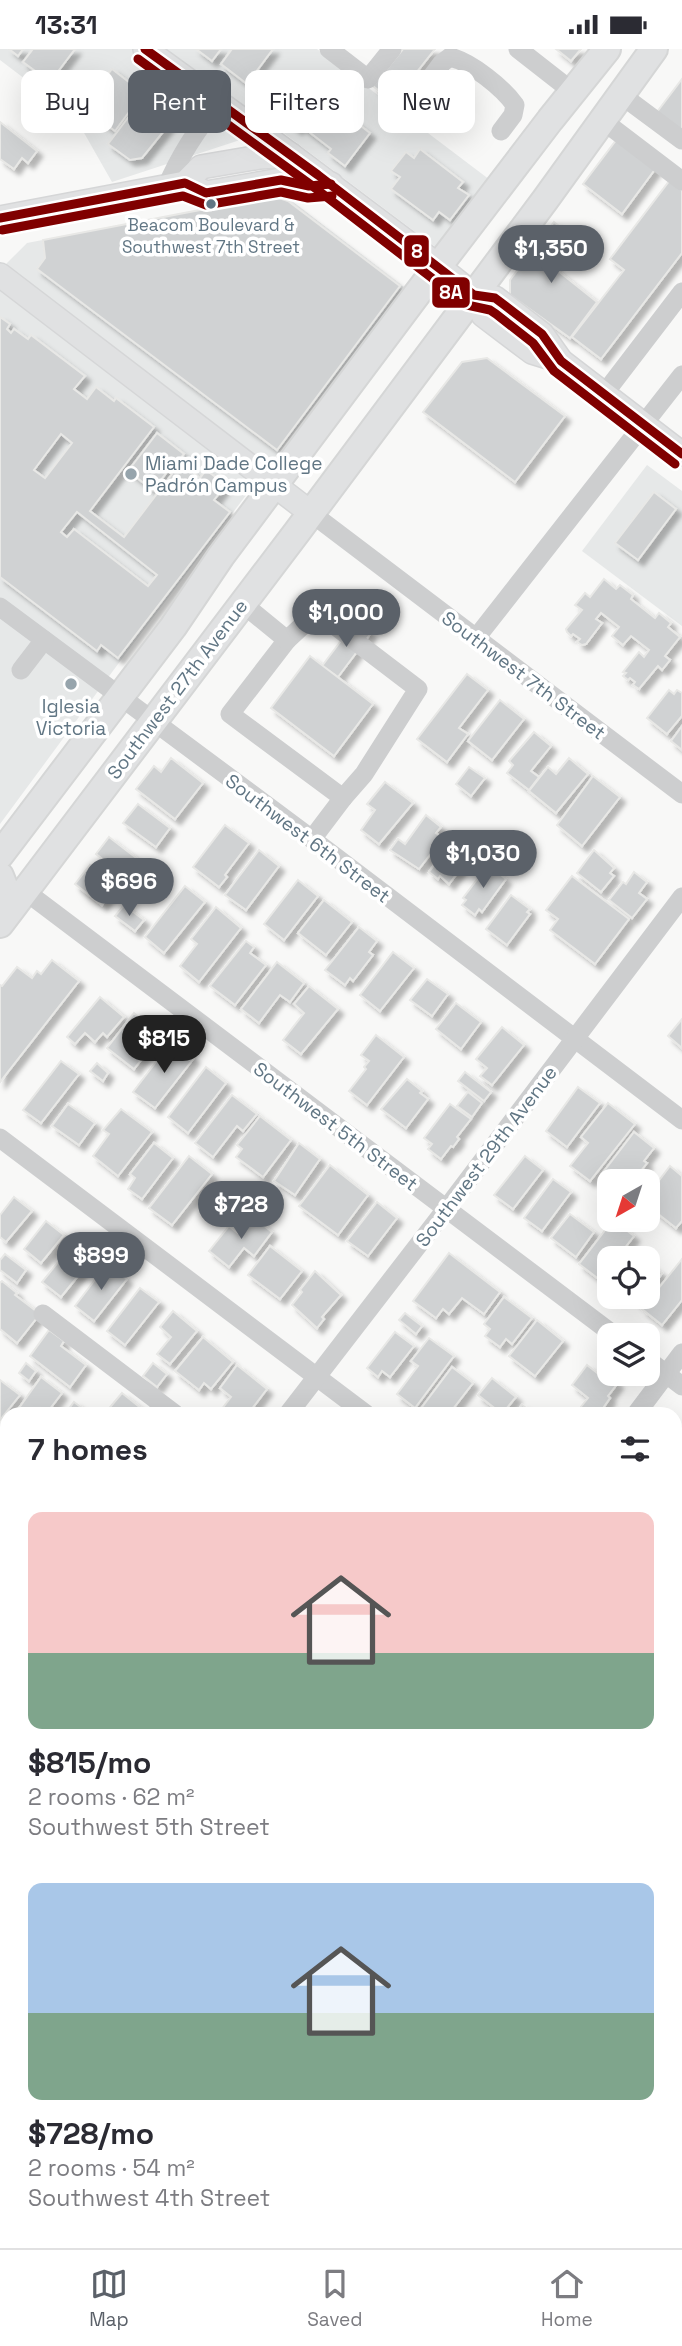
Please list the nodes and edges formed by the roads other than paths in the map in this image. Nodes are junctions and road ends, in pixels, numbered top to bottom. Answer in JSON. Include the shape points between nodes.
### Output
{"nodes":[{"id":1,"x":145,"y":49,"type":"edge"},
{"id":2,"x":328,"y":49,"type":"edge"},
{"id":3,"x":392,"y":49,"type":"edge"},
{"id":4,"x":518,"y":49,"type":"edge"},
{"id":5,"x":607,"y":49,"type":"edge"},
{"id":6,"x":654,"y":49,"type":"edge"},
{"id":7,"x":173,"y":70,"type":"edge"},
{"id":8,"x":437,"y":70,"type":"edge"},
{"id":9,"x":475,"y":70,"type":"edge"},
{"id":10,"x":475,"y":70,"type":"edge"},
{"id":11,"x":573,"y":92,"type":"junction"},
{"id":12,"x":620,"y":94,"type":"junction"},
{"id":13,"x":231,"y":113,"type":"edge"},
{"id":14,"x":602,"y":120,"type":"junction"},
{"id":15,"x":501,"y":131,"type":"dead end"},
{"id":16,"x":196,"y":133,"type":"edge"},
{"id":17,"x":682,"y":140,"type":"edge"},
{"id":18,"x":291,"y":155,"type":"junction"},
{"id":19,"x":682,"y":181,"type":"edge"},
{"id":20,"x":331,"y":184,"type":"junction"},
{"id":21,"x":176,"y":185,"type":"junction"},
{"id":22,"x":0,"y":218,"type":"edge"},
{"id":23,"x":439,"y":266,"type":"junction"},
{"id":24,"x":0,"y":275,"type":"edge"},
{"id":25,"x":682,"y":292,"type":"edge"},
{"id":26,"x":474,"y":295,"type":"junction"},
{"id":27,"x":682,"y":375,"type":"edge"},
{"id":28,"x":604,"y":394,"type":"junction"},
{"id":29,"x":643,"y":424,"type":"junction"},
{"id":30,"x":682,"y":454,"type":"edge"},
{"id":31,"x":274,"y":485,"type":"junction"},
{"id":32,"x":311,"y":513,"type":"junction"},
{"id":33,"x":243,"y":604,"type":"junction"},
{"id":34,"x":0,"y":607,"type":"edge"},
{"id":35,"x":476,"y":638,"type":"junction"},
{"id":36,"x":287,"y":639,"type":"junction"},
{"id":37,"x":44,"y":641,"type":"junction"},
{"id":38,"x":21,"y":670,"type":"dead end"},
{"id":39,"x":120,"y":697,"type":"junction"},
{"id":40,"x":152,"y":721,"type":"junction"},
{"id":41,"x":682,"y":794,"type":"edge"},
{"id":42,"x":343,"y":799,"type":"junction"},
{"id":43,"x":312,"y":839,"type":"junction"},
{"id":44,"x":0,"y":855,"type":"edge"},
{"id":45,"x":0,"y":876,"type":"edge"},
{"id":46,"x":25,"y":891,"type":"junction"},
{"id":47,"x":682,"y":897,"type":"edge"},
{"id":48,"x":1,"y":923,"type":"edge"},
{"id":49,"x":574,"y":1040,"type":"junction"},
{"id":50,"x":682,"y":1120,"type":"edge"},
{"id":51,"x":0,"y":1138,"type":"edge"},
{"id":52,"x":446,"y":1209,"type":"junction"},
{"id":53,"x":43,"y":1314,"type":"dead end"},
{"id":54,"x":598,"y":1323,"type":"edge"},
{"id":55,"x":682,"y":1353,"type":"edge"},
{"id":56,"x":660,"y":1369,"type":"edge"},
{"id":57,"x":666,"y":1374,"type":"junction"},
{"id":58,"x":317,"y":1377,"type":"junction"},
{"id":59,"x":682,"y":1386,"type":"edge"},
{"id":60,"x":166,"y":1407,"type":"edge"},
{"id":61,"x":293,"y":1407,"type":"edge"},
{"id":62,"x":357,"y":1407,"type":"edge"},
{"id":63,"x":641,"y":1407,"type":"edge"}],
"edges":[{"from":1,"to":7,"type":"main road"},
{"from":2,"to":3,"type":"street","via":[[368,79]]},
{"from":4,"to":11,"type":"street"},
{"from":5,"to":11,"type":"highway"},
{"from":6,"to":12,"type":"highway","name":"Southwest 27th Avenue"},
{"from":8,"to":10,"type":"street","via":[[450,57]]},
{"from":9,"to":15,"type":"street","via":[[508,94],[515,105]]},
{"from":11,"to":23,"type":"highway"},
{"from":12,"to":14,"type":"highway","name":"Southwest 27th Avenue"},
{"from":12,"to":17,"type":"street"},
{"from":13,"to":18,"type":"main road"},
{"from":14,"to":19,"type":"street"},
{"from":14,"to":26,"type":"highway","name":"Southwest 27th Avenue"},
{"from":16,"to":21,"type":"street","via":[[178,159]]},
{"from":18,"to":20,"type":"main road"},
{"from":18,"to":21,"type":"main road","via":[[201,167]]},
{"from":20,"to":21,"type":"main road","via":[[309,186],[281,180],[206,193]]},
{"from":20,"to":23,"type":"main road"},
{"from":21,"to":22,"type":"main road"},
{"from":23,"to":26,"type":"main road"},
{"from":23,"to":31,"type":"highway"},
{"from":24,"to":31,"type":"main road","name":"Southwest 7th Street"},
{"from":25,"to":28,"type":"street"},
{"from":26,"to":28,"type":"main road","via":[[495,298],[542,334],[561,361]]},
{"from":26,"to":32,"type":"highway","name":"Southwest 27th Avenue"},
{"from":27,"to":29,"type":"street"},
{"from":28,"to":29,"type":"main road"},
{"from":29,"to":30,"type":"main road"},
{"from":29,"to":35,"type":"street"},
{"from":31,"to":32,"type":"main road","name":"Southwest 7th Street"},
{"from":31,"to":39,"type":"highway"},
{"from":32,"to":33,"type":"highway","name":"Southwest 27th Avenue"},
{"from":32,"to":35,"type":"street","name":"Southwest 7th Street"},
{"from":33,"to":36,"type":"street"},
{"from":33,"to":40,"type":"highway","name":"Southwest 27th Avenue"},
{"from":34,"to":37,"type":"street","name":"Southwest 6th Street"},
{"from":35,"to":41,"type":"street","name":"Southwest 7th Street"},
{"from":36,"to":42,"type":"street","via":[[230,714]]},
{"from":36,"to":42,"type":"street","via":[[317,611],[418,689]]},
{"from":37,"to":38,"type":"street"},
{"from":37,"to":39,"type":"street","name":"Southwest 6th Street"},
{"from":39,"to":40,"type":"street","name":"Southwest 6th Street"},
{"from":39,"to":44,"type":"highway"},
{"from":40,"to":43,"type":"street","name":"Southwest 6th Street"},
{"from":40,"to":46,"type":"highway","name":"Southwest 27th Avenue"},
{"from":42,"to":43,"type":"street"},
{"from":43,"to":49,"type":"street","name":"Southwest 6th Street"},
{"from":45,"to":48,"type":"highway","via":[[8,896]]},
{"from":46,"to":48,"type":"highway","name":"Southwest 27th Avenue"},
{"from":46,"to":52,"type":"street","name":"Southwest 5th Street"},
{"from":47,"to":49,"type":"street","name":"Southwest 29th Avenue"},
{"from":49,"to":50,"type":"street","name":"Southwest 6th Street"},
{"from":49,"to":52,"type":"street","name":"Southwest 29th Avenue"},
{"from":51,"to":58,"type":"street"},
{"from":52,"to":54,"type":"street","name":"Southwest 5th Street"},
{"from":52,"to":58,"type":"street","name":"Southwest 29th Avenue"},
{"from":53,"to":60,"type":"street"},
{"from":55,"to":57,"type":"street"},
{"from":56,"to":57,"type":"street"},
{"from":57,"to":59,"type":"street"},
{"from":57,"to":63,"type":"street"},
{"from":58,"to":61,"type":"street","name":"Southwest 29th Avenue"},
{"from":58,"to":62,"type":"street"}]}
